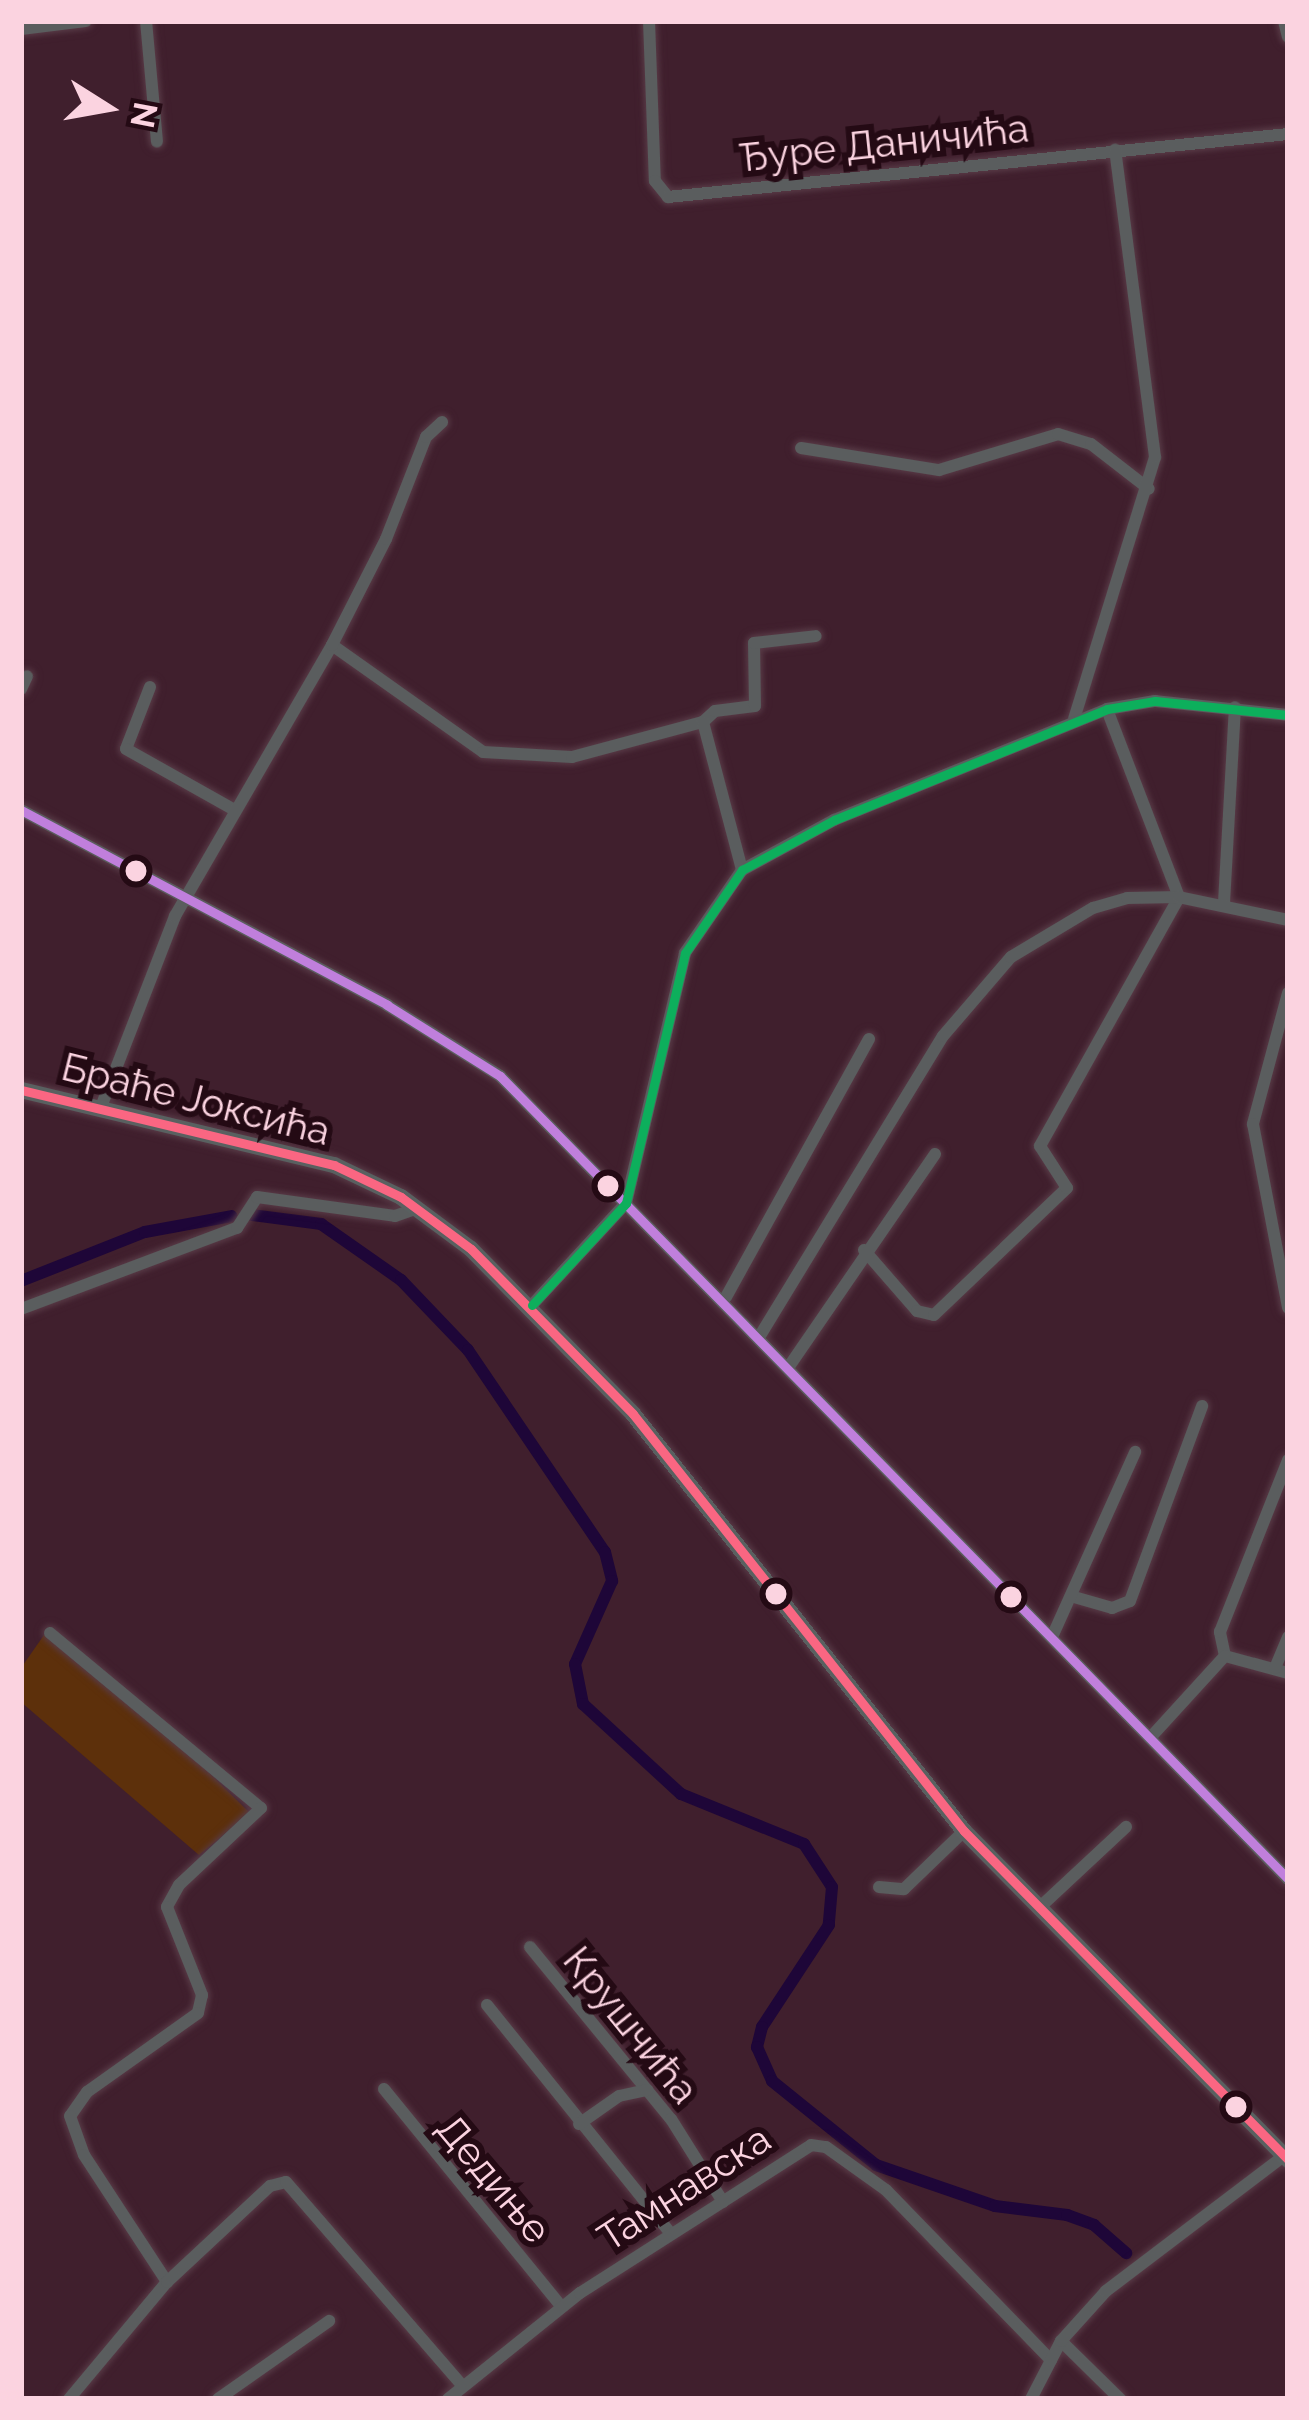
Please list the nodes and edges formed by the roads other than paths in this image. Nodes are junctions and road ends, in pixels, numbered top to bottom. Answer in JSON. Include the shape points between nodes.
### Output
{"nodes":[{"id":1,"x":86,"y":21,"type":"edge"},
{"id":2,"x":146,"y":21,"type":"edge"},
{"id":3,"x":649,"y":21,"type":"edge"},
{"id":4,"x":1284,"y":21,"type":"edge"},
{"id":5,"x":21,"y":28,"type":"edge"},
{"id":6,"x":1288,"y":38,"type":"edge"},
{"id":7,"x":1288,"y":134,"type":"edge"},
{"id":8,"x":157,"y":142,"type":"dead end"},
{"id":9,"x":1115,"y":150,"type":"junction"},
{"id":10,"x":442,"y":422,"type":"dead end"},
{"id":11,"x":800,"y":448,"type":"dead end"},
{"id":12,"x":1148,"y":488,"type":"junction"},
{"id":13,"x":816,"y":637,"type":"dead end"},
{"id":14,"x":332,"y":645,"type":"junction"},
{"id":15,"x":150,"y":688,"type":"dead end"},
{"id":16,"x":1235,"y":707,"type":"junction"},
{"id":17,"x":1107,"y":709,"type":"junction"},
{"id":18,"x":1288,"y":715,"type":"edge"},
{"id":19,"x":1074,"y":719,"type":"junction"},
{"id":20,"x":703,"y":722,"type":"junction"},
{"id":21,"x":233,"y":809,"type":"junction"},
{"id":22,"x":21,"y":810,"type":"edge"},
{"id":23,"x":742,"y":870,"type":"junction"},
{"id":24,"x":1179,"y":897,"type":"junction"},
{"id":25,"x":184,"y":898,"type":"junction"},
{"id":26,"x":1224,"y":903,"type":"junction"},
{"id":27,"x":1288,"y":920,"type":"edge"},
{"id":28,"x":1288,"y":993,"type":"edge"},
{"id":29,"x":869,"y":1039,"type":"dead end"},
{"id":30,"x":21,"y":1090,"type":"edge"},
{"id":31,"x":101,"y":1107,"type":"junction"},
{"id":32,"x":935,"y":1154,"type":"dead end"},
{"id":33,"x":626,"y":1203,"type":"junction"},
{"id":34,"x":418,"y":1208,"type":"junction"},
{"id":35,"x":864,"y":1250,"type":"junction"},
{"id":36,"x":726,"y":1298,"type":"junction"},
{"id":37,"x":532,"y":1305,"type":"junction"},
{"id":38,"x":1288,"y":1308,"type":"edge"},
{"id":39,"x":21,"y":1309,"type":"edge"},
{"id":40,"x":761,"y":1334,"type":"junction"},
{"id":41,"x":790,"y":1365,"type":"junction"},
{"id":42,"x":1202,"y":1406,"type":"dead end"},
{"id":43,"x":1136,"y":1452,"type":"dead end"},
{"id":44,"x":1288,"y":1460,"type":"edge"},
{"id":45,"x":1074,"y":1597,"type":"junction"},
{"id":46,"x":50,"y":1633,"type":"dead end"},
{"id":47,"x":1052,"y":1637,"type":"junction"},
{"id":48,"x":1288,"y":1637,"type":"edge"},
{"id":49,"x":1225,"y":1656,"type":"junction"},
{"id":50,"x":1281,"y":1671,"type":"edge"},
{"id":51,"x":1150,"y":1738,"type":"junction"},
{"id":52,"x":1126,"y":1827,"type":"dead end"},
{"id":53,"x":964,"y":1831,"type":"junction"},
{"id":54,"x":1288,"y":1879,"type":"edge"},
{"id":55,"x":879,"y":1887,"type":"dead end"},
{"id":56,"x":1040,"y":1908,"type":"junction"},
{"id":57,"x":530,"y":1947,"type":"dead end"},
{"id":58,"x":487,"y":2005,"type":"dead end"},
{"id":59,"x":384,"y":2089,"type":"dead end"},
{"id":60,"x":647,"y":2090,"type":"junction"},
{"id":61,"x":579,"y":2123,"type":"junction"},
{"id":62,"x":1286,"y":2158,"type":"edge"},
{"id":63,"x":723,"y":2202,"type":"junction"},
{"id":64,"x":669,"y":2231,"type":"junction"},
{"id":65,"x":167,"y":2282,"type":"junction"},
{"id":66,"x":561,"y":2306,"type":"junction"},
{"id":67,"x":329,"y":2321,"type":"dead end"},
{"id":68,"x":1061,"y":2342,"type":"junction"},
{"id":69,"x":1051,"y":2360,"type":"junction"},
{"id":70,"x":463,"y":2386,"type":"junction"},
{"id":71,"x":69,"y":2399,"type":"edge"},
{"id":72,"x":218,"y":2399,"type":"edge"},
{"id":73,"x":448,"y":2399,"type":"edge"},
{"id":74,"x":1030,"y":2399,"type":"edge"},
{"id":75,"x":1120,"y":2399,"type":"edge"}],
"edges":[{"from":1,"to":5,"type":"street"},
{"from":2,"to":8,"type":"street"},
{"from":3,"to":9,"type":"street","name":"Ђуре Даничића","via":[[655,181],[668,197]]},
{"from":4,"to":6,"type":"street"},
{"from":7,"to":9,"type":"street","name":"Ђуре Даничића"},
{"from":9,"to":12,"type":"street","via":[[1154,457]]},
{"from":10,"to":14,"type":"street","via":[[422,444],[380,554]]},
{"from":11,"to":12,"type":"street","via":[[939,470],[1058,434],[1090,444]]},
{"from":12,"to":19,"type":"street"},
{"from":13,"to":20,"type":"street","via":[[754,643],[755,706],[715,711]]},
{"from":14,"to":20,"type":"street","via":[[456,738],[492,754],[586,755]]},
{"from":14,"to":21,"type":"street"},
{"from":15,"to":21,"type":"street","via":[[125,747]]},
{"from":16,"to":17,"type":"street","via":[[1155,701]]},
{"from":16,"to":18,"type":"street"},
{"from":16,"to":26,"type":"street"},
{"from":17,"to":19,"type":"street"},
{"from":17,"to":24,"type":"street"},
{"from":19,"to":23,"type":"street","via":[[805,833]]},
{"from":20,"to":23,"type":"street"},
{"from":21,"to":25,"type":"street"},
{"from":22,"to":25,"type":"street"},
{"from":23,"to":33,"type":"street","via":[[685,953]]},
{"from":24,"to":26,"type":"street"},
{"from":24,"to":35,"type":"street","via":[[1040,1146],[1041,1157],[1065,1177],[1064,1193],[934,1315],[917,1311]]},
{"from":24,"to":40,"type":"street","via":[[1102,904],[1002,965],[955,1019],[875,1139]]},
{"from":25,"to":31,"type":"street"},
{"from":25,"to":33,"type":"street","via":[[480,1061]]},
{"from":26,"to":27,"type":"street"},
{"from":28,"to":38,"type":"street","via":[[1252,1120]]},
{"from":29,"to":36,"type":"street"},
{"from":30,"to":31,"type":"main road","name":"Браће Јоксића"},
{"from":31,"to":34,"type":"main road","name":"Браће Јоксића","via":[[307,1156]]},
{"from":32,"to":35,"type":"street"},
{"from":33,"to":36,"type":"street"},
{"from":33,"to":37,"type":"street"},
{"from":34,"to":37,"type":"main road","name":"Браће Јоксића"},
{"from":34,"to":39,"type":"street","via":[[395,1216],[257,1197],[236,1228]]},
{"from":35,"to":41,"type":"street"},
{"from":36,"to":40,"type":"street"},
{"from":37,"to":53,"type":"main road","name":"Браће Јоксића","via":[[644,1428]]},
{"from":40,"to":41,"type":"street"},
{"from":41,"to":47,"type":"street"},
{"from":42,"to":45,"type":"street","via":[[1130,1601],[1112,1608]]},
{"from":43,"to":45,"type":"street"},
{"from":44,"to":49,"type":"street","via":[[1220,1632]]},
{"from":45,"to":47,"type":"street"},
{"from":46,"to":65,"type":"street","via":[[261,1808],[178,1885],[167,1907],[202,1995],[198,2013],[87,2092],[70,2116],[85,2155]]},
{"from":47,"to":51,"type":"street"},
{"from":48,"to":50,"type":"street"},
{"from":49,"to":50,"type":"street"},
{"from":49,"to":51,"type":"street"},
{"from":51,"to":54,"type":"street"},
{"from":52,"to":56,"type":"street"},
{"from":53,"to":55,"type":"street","via":[[904,1888]]},
{"from":53,"to":56,"type":"main road","name":"Браће Јоксића"},
{"from":56,"to":62,"type":"main road","name":"Браће Јоксића"},
{"from":57,"to":60,"type":"street","name":"Крушчића"},
{"from":58,"to":61,"type":"street"},
{"from":59,"to":66,"type":"street","name":"Дедиње"},
{"from":60,"to":61,"type":"street","via":[[619,2096]]},
{"from":60,"to":63,"type":"street","name":"Крушчића"},
{"from":61,"to":64,"type":"street"},
{"from":62,"to":68,"type":"street","via":[[1106,2290]]},
{"from":63,"to":64,"type":"street","name":"Тамнавска"},
{"from":63,"to":69,"type":"street","name":"Тамнавска","via":[[792,2152],[826,2146],[940,2240]]},
{"from":64,"to":66,"type":"street","name":"Тамнавска"},
{"from":65,"to":70,"type":"street","via":[[270,2186],[286,2182]]},
{"from":65,"to":71,"type":"street"},
{"from":66,"to":70,"type":"street","name":"Тамнавска"},
{"from":67,"to":72,"type":"street"},
{"from":68,"to":69,"type":"street"},
{"from":68,"to":75,"type":"street"},
{"from":69,"to":74,"type":"street"},
{"from":70,"to":73,"type":"street","name":"Тамнавска"}]}
